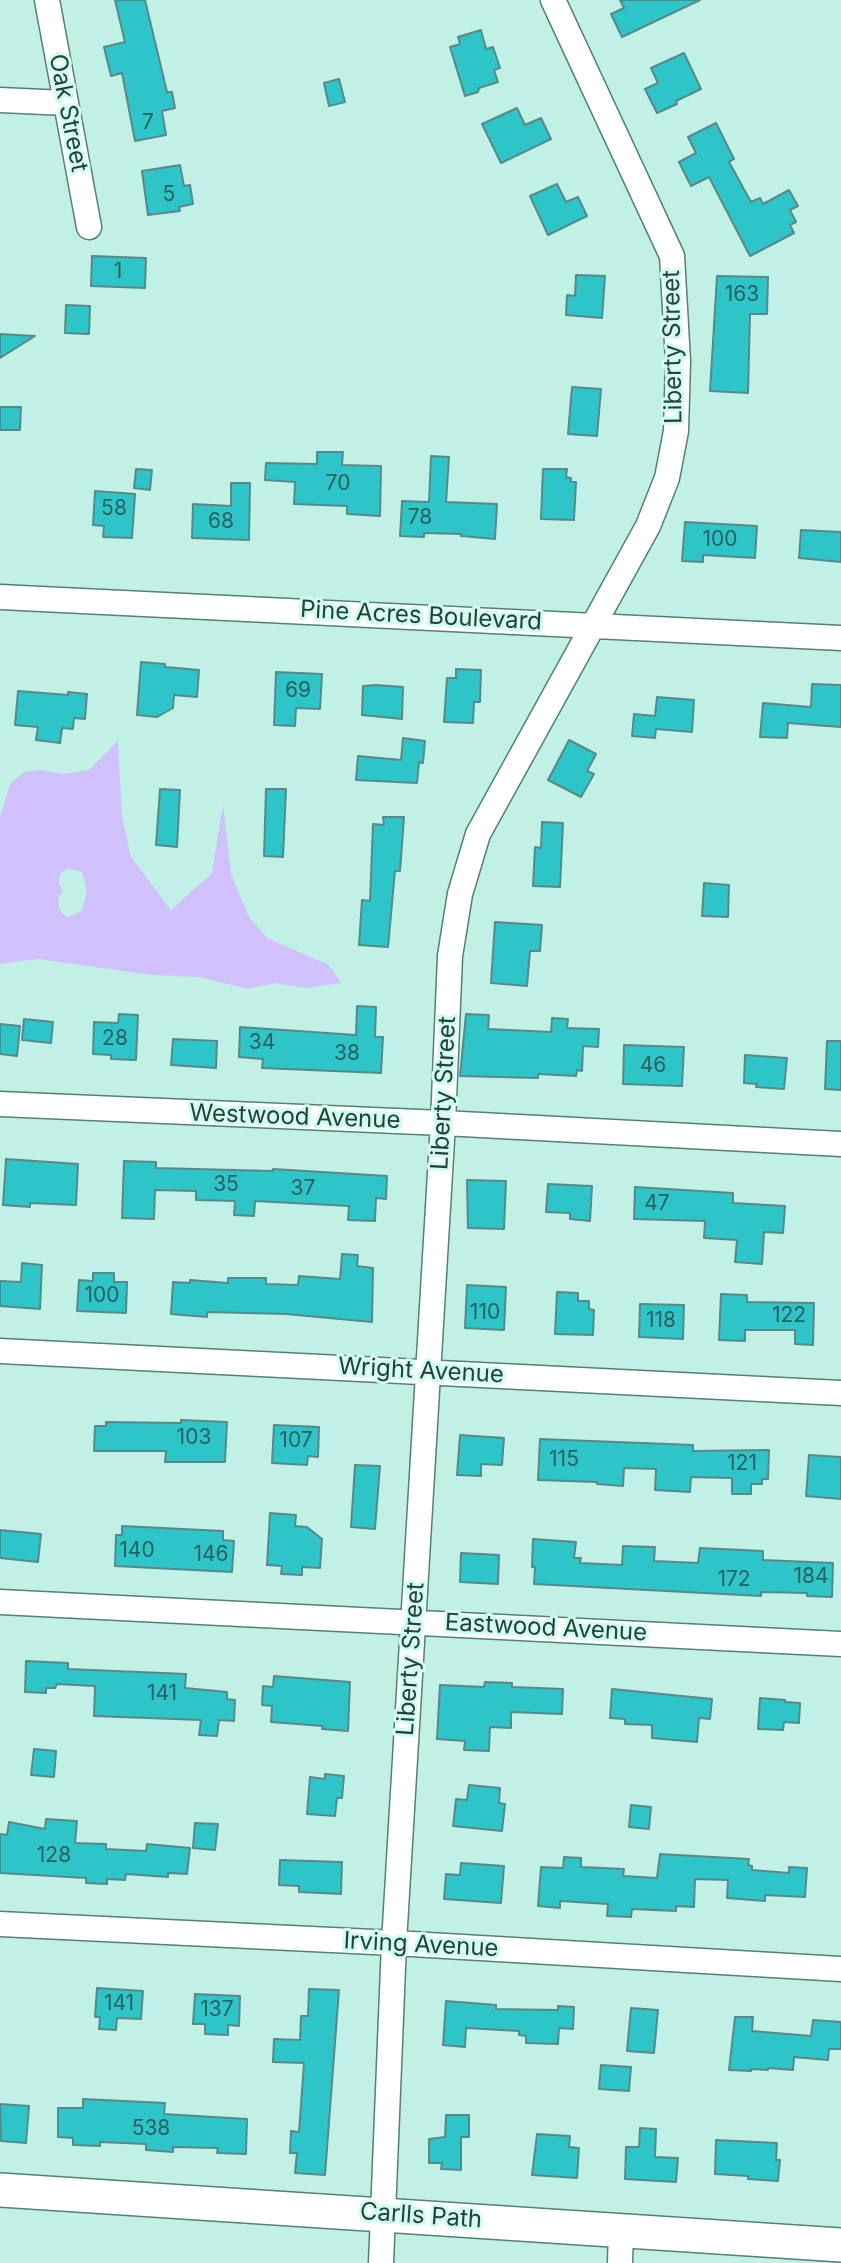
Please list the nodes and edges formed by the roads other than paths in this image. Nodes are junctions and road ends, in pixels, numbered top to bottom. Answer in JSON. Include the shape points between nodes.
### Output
{"nodes":[{"id":1,"x":47,"y":0,"type":"edge"},
{"id":2,"x":553,"y":0,"type":"edge"},
{"id":3,"x":0,"y":100,"type":"edge"},
{"id":4,"x":66,"y":103,"type":"junction"},
{"id":5,"x":89,"y":227,"type":"dead end"},
{"id":6,"x":0,"y":597,"type":"edge"},
{"id":7,"x":593,"y":624,"type":"junction"},
{"id":8,"x":841,"y":638,"type":"edge"},
{"id":9,"x":0,"y":1104,"type":"edge"},
{"id":10,"x":443,"y":1123,"type":"junction"},
{"id":11,"x":841,"y":1144,"type":"edge"},
{"id":12,"x":0,"y":1351,"type":"edge"},
{"id":13,"x":428,"y":1371,"type":"junction"},
{"id":14,"x":841,"y":1393,"type":"edge"},
{"id":15,"x":0,"y":1602,"type":"edge"},
{"id":16,"x":414,"y":1622,"type":"junction"},
{"id":17,"x":841,"y":1643,"type":"edge"},
{"id":18,"x":0,"y":1924,"type":"edge"},
{"id":19,"x":394,"y":1943,"type":"junction"},
{"id":20,"x":841,"y":1969,"type":"edge"},
{"id":21,"x":0,"y":2190,"type":"edge"},
{"id":22,"x":383,"y":2213,"type":"junction"},
{"id":23,"x":621,"y":2230,"type":"junction"},
{"id":24,"x":841,"y":2245,"type":"edge"},
{"id":25,"x":381,"y":2263,"type":"edge"},
{"id":26,"x":620,"y":2263,"type":"edge"}],
"edges":[{"from":1,"to":4,"type":"street","name":"Oak Street"},
{"from":2,"to":7,"type":"street","name":"Liberty Street","via":[[671,256],[677,335],[676,431],[667,478],[648,526]]},
{"from":3,"to":4,"type":"street"},
{"from":4,"to":5,"type":"street","name":"Oak Street"},
{"from":6,"to":7,"type":"street","name":"Pine Acres Boulevard"},
{"from":7,"to":8,"type":"street","name":"Pine Acres Boulevard"},
{"from":7,"to":10,"type":"street","name":"Liberty Street","via":[[478,834],[460,894],[450,956]]},
{"from":9,"to":10,"type":"street","name":"Westwood Avenue"},
{"from":10,"to":11,"type":"street","name":"Westwood Avenue"},
{"from":10,"to":13,"type":"street","name":"Liberty Street"},
{"from":12,"to":13,"type":"street","name":"Wright Avenue"},
{"from":13,"to":14,"type":"street","name":"Wright Avenue"},
{"from":13,"to":16,"type":"street","name":"Liberty Street"},
{"from":15,"to":16,"type":"street","name":"Eastwood Avenue"},
{"from":16,"to":17,"type":"street","name":"Eastwood Avenue"},
{"from":16,"to":19,"type":"street","name":"Liberty Street"},
{"from":18,"to":19,"type":"street","name":"Irving Avenue"},
{"from":19,"to":20,"type":"street","name":"Irving Avenue"},
{"from":19,"to":22,"type":"street","name":"Liberty Street"},
{"from":21,"to":22,"type":"street","name":"Carlls Path"},
{"from":22,"to":23,"type":"street","name":"Carlls Path"},
{"from":22,"to":25,"type":"street","name":"Liberty Street"},
{"from":23,"to":24,"type":"street","name":"Carlls Path"},
{"from":23,"to":26,"type":"street"}]}
